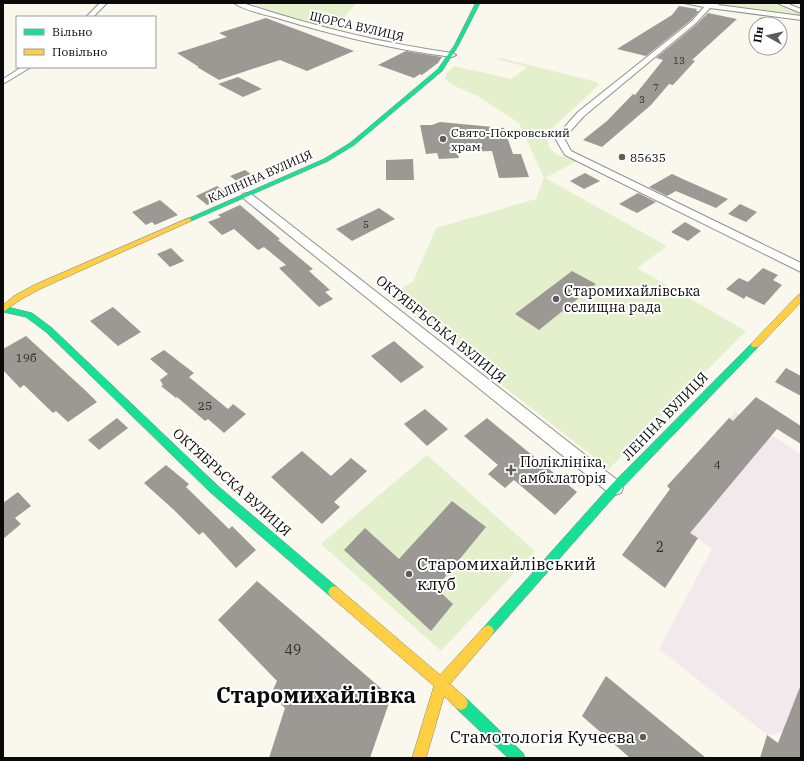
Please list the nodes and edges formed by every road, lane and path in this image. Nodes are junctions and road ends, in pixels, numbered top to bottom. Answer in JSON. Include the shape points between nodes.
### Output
{"nodes":[{"id":1,"x":110,"y":3,"type":"edge"},
{"id":2,"x":237,"y":3,"type":"edge"},
{"id":3,"x":478,"y":3,"type":"edge"},
{"id":4,"x":687,"y":3,"type":"edge"},
{"id":5,"x":718,"y":3,"type":"edge"},
{"id":6,"x":780,"y":3,"type":"edge"},
{"id":7,"x":103,"y":4,"type":"edge"},
{"id":8,"x":708,"y":6,"type":"junction"},
{"id":9,"x":801,"y":11,"type":"edge"},
{"id":10,"x":90,"y":16,"type":"edge"},
{"id":11,"x":801,"y":18,"type":"edge"},
{"id":12,"x":452,"y":54,"type":"junction"},
{"id":13,"x":25,"y":68,"type":"edge"},
{"id":14,"x":3,"y":82,"type":"edge"},
{"id":15,"x":247,"y":196,"type":"junction"},
{"id":16,"x":801,"y":268,"type":"edge"},
{"id":17,"x":801,"y":297,"type":"edge"},
{"id":18,"x":3,"y":309,"type":"edge"},
{"id":19,"x":615,"y":488,"type":"junction"},
{"id":20,"x":441,"y":684,"type":"junction"},
{"id":21,"x":419,"y":758,"type":"edge"},
{"id":22,"x":518,"y":758,"type":"edge"}],
"edges":[{"from":1,"to":7,"type":"street"},
{"from":2,"to":12,"type":"street","name":"ЩОРСА ВУЛИЦЯ","via":[[291,22],[353,38]]},
{"from":3,"to":12,"type":"street","name":"КАЛІНІНА ВУЛИЦЯ"},
{"from":4,"to":8,"type":"street"},
{"from":5,"to":8,"type":"street"},
{"from":6,"to":9,"type":"street"},
{"from":7,"to":10,"type":"street"},
{"from":8,"to":11,"type":"street"},
{"from":8,"to":16,"type":"street","via":[[694,22],[581,114],[559,138],[568,153]]},
{"from":12,"to":15,"type":"street","name":"КАЛІНІНА ВУЛИЦЯ","via":[[440,70],[352,144],[326,160]]},
{"from":13,"to":14,"type":"street"},
{"from":15,"to":18,"type":"street","name":"КАЛІНІНА ВУЛИЦЯ","via":[[37,287]]},
{"from":15,"to":19,"type":"street","name":"ОКТЯБРЬСЬКА ВУЛИЦЯ"},
{"from":17,"to":19,"type":"street","name":"ЛЕНІНА ВУЛИЦЯ"},
{"from":18,"to":20,"type":"street","name":"ОКТЯБРЬСКА ВУЛИЦЯ","via":[[29,315],[49,330],[214,490]]},
{"from":19,"to":20,"type":"street","name":"ЛЕНІНА ВУЛИЦЯ"},
{"from":20,"to":21,"type":"street"},
{"from":20,"to":22,"type":"street","name":"ОКТЯБРЬСКА ВУЛИЦЯ"}]}
